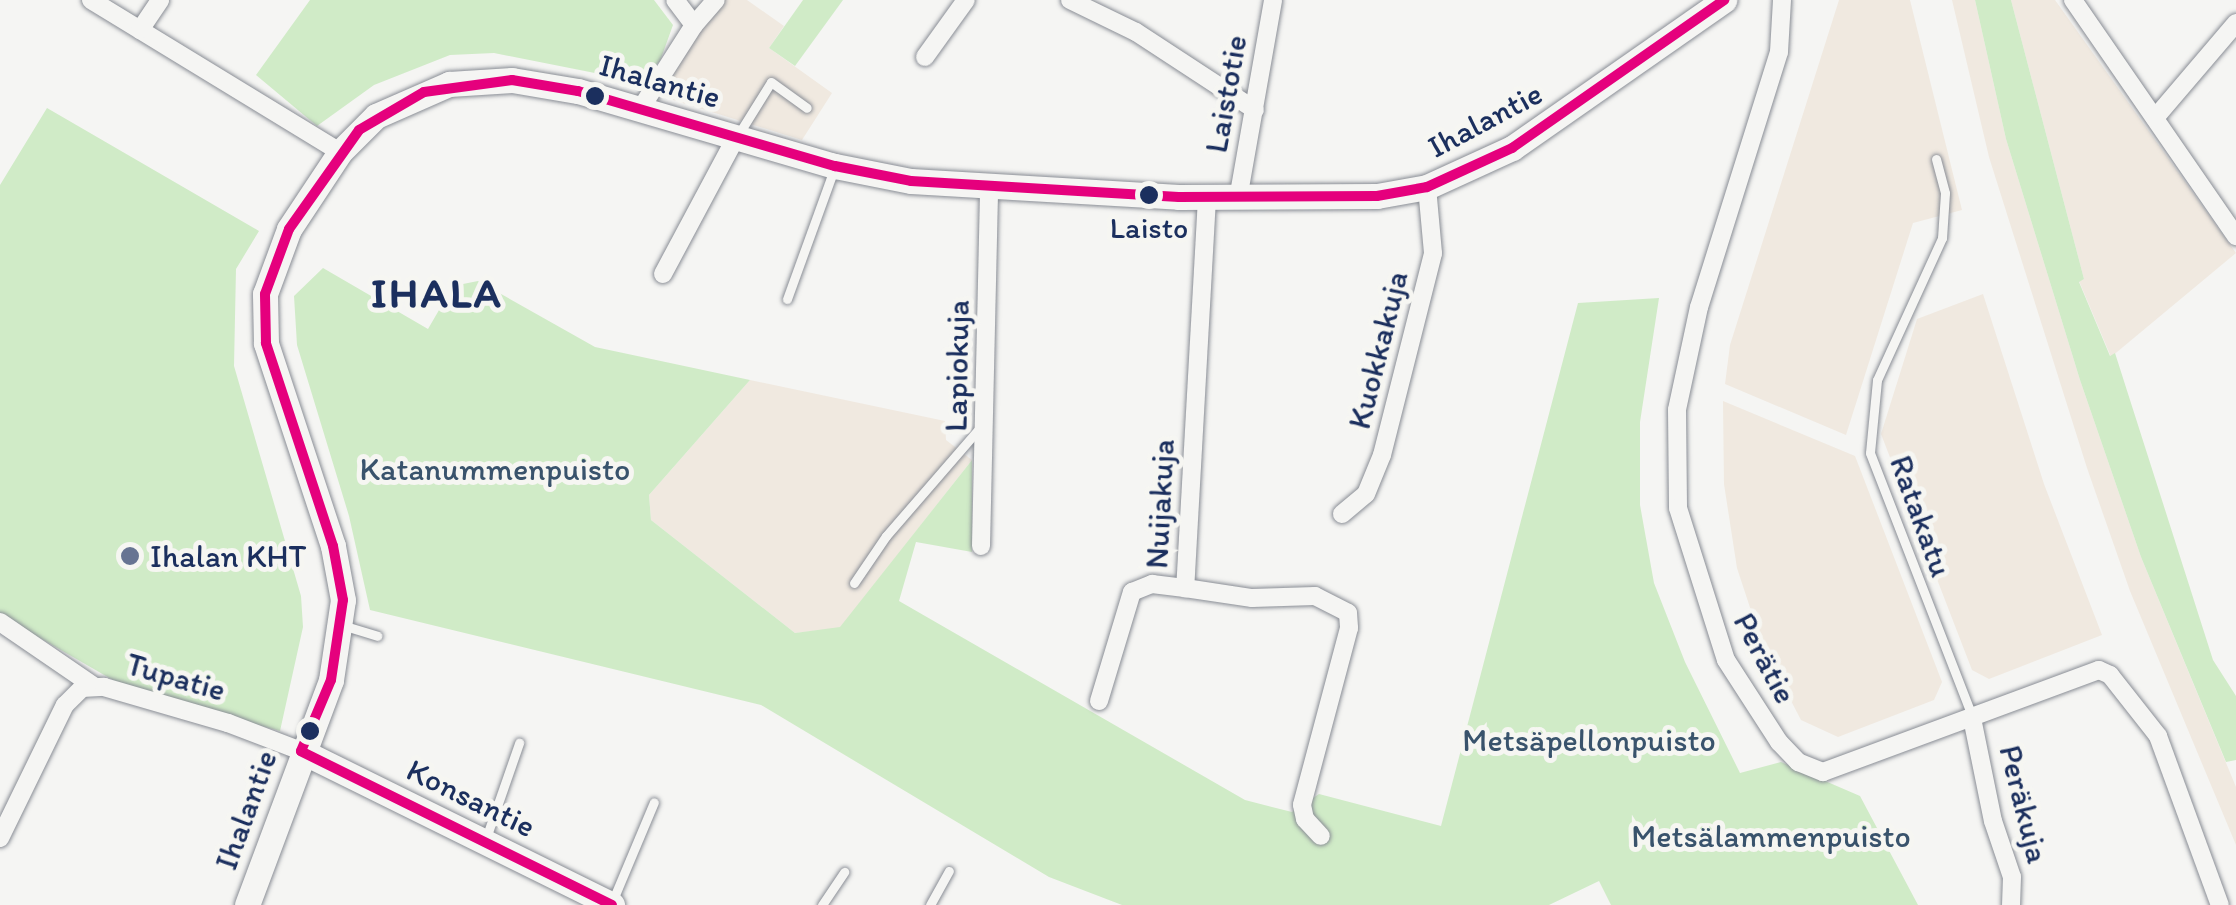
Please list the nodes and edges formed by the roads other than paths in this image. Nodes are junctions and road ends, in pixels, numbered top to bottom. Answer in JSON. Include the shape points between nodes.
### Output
{"nodes":[{"id":1,"x":92,"y":0,"type":"edge"},
{"id":2,"x":160,"y":0,"type":"edge"},
{"id":3,"x":675,"y":0,"type":"edge"},
{"id":4,"x":716,"y":0,"type":"edge"},
{"id":5,"x":966,"y":0,"type":"edge"},
{"id":6,"x":1070,"y":0,"type":"edge"},
{"id":7,"x":1273,"y":0,"type":"edge"},
{"id":8,"x":1724,"y":0,"type":"edge"},
{"id":9,"x":1782,"y":0,"type":"edge"},
{"id":10,"x":2073,"y":0,"type":"edge"},
{"id":11,"x":2236,"y":23,"type":"edge"},
{"id":12,"x":694,"y":25,"type":"junction"},
{"id":13,"x":140,"y":30,"type":"junction"},
{"id":14,"x":926,"y":57,"type":"dead end"},
{"id":15,"x":641,"y":108,"type":"junction"},
{"id":16,"x":807,"y":108,"type":"dead end"},
{"id":17,"x":1255,"y":110,"type":"junction"},
{"id":18,"x":2156,"y":118,"type":"junction"},
{"id":19,"x":736,"y":138,"type":"junction"},
{"id":20,"x":340,"y":152,"type":"junction"},
{"id":21,"x":1936,"y":159,"type":"dead end"},
{"id":22,"x":834,"y":166,"type":"junction"},
{"id":23,"x":989,"y":186,"type":"junction"},
{"id":24,"x":1427,"y":187,"type":"junction"},
{"id":25,"x":1207,"y":198,"type":"junction"},
{"id":26,"x":1238,"y":199,"type":"junction"},
{"id":27,"x":2236,"y":236,"type":"edge"},
{"id":28,"x":663,"y":274,"type":"dead end"},
{"id":29,"x":788,"y":299,"type":"dead end"},
{"id":30,"x":984,"y":422,"type":"junction"},
{"id":31,"x":1342,"y":514,"type":"dead end"},
{"id":32,"x":982,"y":546,"type":"dead end"},
{"id":33,"x":854,"y":584,"type":"dead end"},
{"id":34,"x":1185,"y":588,"type":"junction"},
{"id":35,"x":0,"y":622,"type":"edge"},
{"id":36,"x":342,"y":626,"type":"junction"},
{"id":37,"x":377,"y":636,"type":"dead end"},
{"id":38,"x":92,"y":685,"type":"junction"},
{"id":39,"x":1099,"y":701,"type":"dead end"},
{"id":40,"x":1972,"y":718,"type":"junction"},
{"id":41,"x":519,"y":743,"type":"dead end"},
{"id":42,"x":302,"y":750,"type":"junction"},
{"id":43,"x":654,"y":802,"type":"dead end"},
{"id":44,"x":1322,"y":836,"type":"dead end"},
{"id":45,"x":0,"y":838,"type":"edge"},
{"id":46,"x":485,"y":841,"type":"junction"},
{"id":47,"x":949,"y":871,"type":"dead end"},
{"id":48,"x":844,"y":872,"type":"dead end"},
{"id":49,"x":247,"y":905,"type":"edge"},
{"id":50,"x":611,"y":905,"type":"edge"},
{"id":51,"x":822,"y":905,"type":"edge"},
{"id":52,"x":930,"y":905,"type":"edge"},
{"id":53,"x":2012,"y":905,"type":"edge"},
{"id":54,"x":2220,"y":905,"type":"edge"}],
"edges":[{"from":1,"to":13,"type":"street"},
{"from":2,"to":13,"type":"street"},
{"from":3,"to":12,"type":"street"},
{"from":4,"to":12,"type":"street"},
{"from":5,"to":14,"type":"street"},
{"from":6,"to":17,"type":"street","via":[[1136,32]]},
{"from":7,"to":17,"type":"street","name":"Laistotie"},
{"from":8,"to":24,"type":"street","name":"Ihalantie","via":[[1512,148]]},
{"from":9,"to":40,"type":"street","name":"Perätie","via":[[1775,66],[1685,364],[1675,474],[1684,541],[1726,660],[1798,762],[1838,770]]},
{"from":10,"to":18,"type":"street"},
{"from":11,"to":18,"type":"street"},
{"from":12,"to":15,"type":"street"},
{"from":13,"to":20,"type":"street"},
{"from":15,"to":19,"type":"street","name":"Ihalantie"},
{"from":15,"to":20,"type":"street","name":"Ihalantie","via":[[539,83],[449,84],[376,116]]},
{"from":16,"to":19,"type":"lane","via":[[772,82]]},
{"from":17,"to":26,"type":"street","name":"Laistotie"},
{"from":18,"to":27,"type":"street"},
{"from":19,"to":22,"type":"street","name":"Ihalantie"},
{"from":19,"to":28,"type":"street"},
{"from":20,"to":36,"type":"street","name":"Ihalantie","via":[[276,254],[264,320],[274,372],[340,572]]},
{"from":21,"to":40,"type":"lane","name":"Ratakatu","via":[[1945,193],[1942,238],[1877,380],[1870,453]]},
{"from":22,"to":23,"type":"street","name":"Ihalantie"},
{"from":22,"to":29,"type":"lane"},
{"from":23,"to":25,"type":"street","name":"Ihalantie"},
{"from":23,"to":30,"type":"street","name":"Lapiokuja"},
{"from":24,"to":26,"type":"street","name":"Ihalantie","via":[[1335,200]]},
{"from":24,"to":31,"type":"street","name":"Kuokkakuja","via":[[1433,252],[1382,455],[1366,494]]},
{"from":25,"to":26,"type":"street","name":"Ihalantie"},
{"from":25,"to":34,"type":"street","name":"Nuijakuja"},
{"from":30,"to":32,"type":"street","name":"Lapiokuja"},
{"from":30,"to":33,"type":"lane","via":[[886,536]]},
{"from":34,"to":39,"type":"street","via":[[1152,584],[1132,592]]},
{"from":34,"to":44,"type":"street","name":"Nuijakuja","via":[[1252,598],[1315,596],[1348,612],[1302,805],[1304,819]]},
{"from":35,"to":38,"type":"street"},
{"from":36,"to":37,"type":"lane"},
{"from":36,"to":42,"type":"street","name":"Ihalantie","via":[[331,680]]},
{"from":38,"to":42,"type":"street","name":"Tupatie"},
{"from":38,"to":45,"type":"street","name":"Tupatie","via":[[65,704]]},
{"from":40,"to":53,"type":"street","name":"Peräkuja","via":[[1992,822],[2012,876]]},
{"from":40,"to":54,"type":"street","name":"Perätie","via":[[2099,670],[2110,675],[2158,736]]},
{"from":41,"to":46,"type":"lane"},
{"from":42,"to":46,"type":"street","name":"Konsantie"},
{"from":42,"to":49,"type":"street","name":"Ihalantie"},
{"from":43,"to":50,"type":"lane"},
{"from":46,"to":50,"type":"street","name":"Konsantie"},
{"from":47,"to":52,"type":"lane"},
{"from":48,"to":51,"type":"lane"}]}
